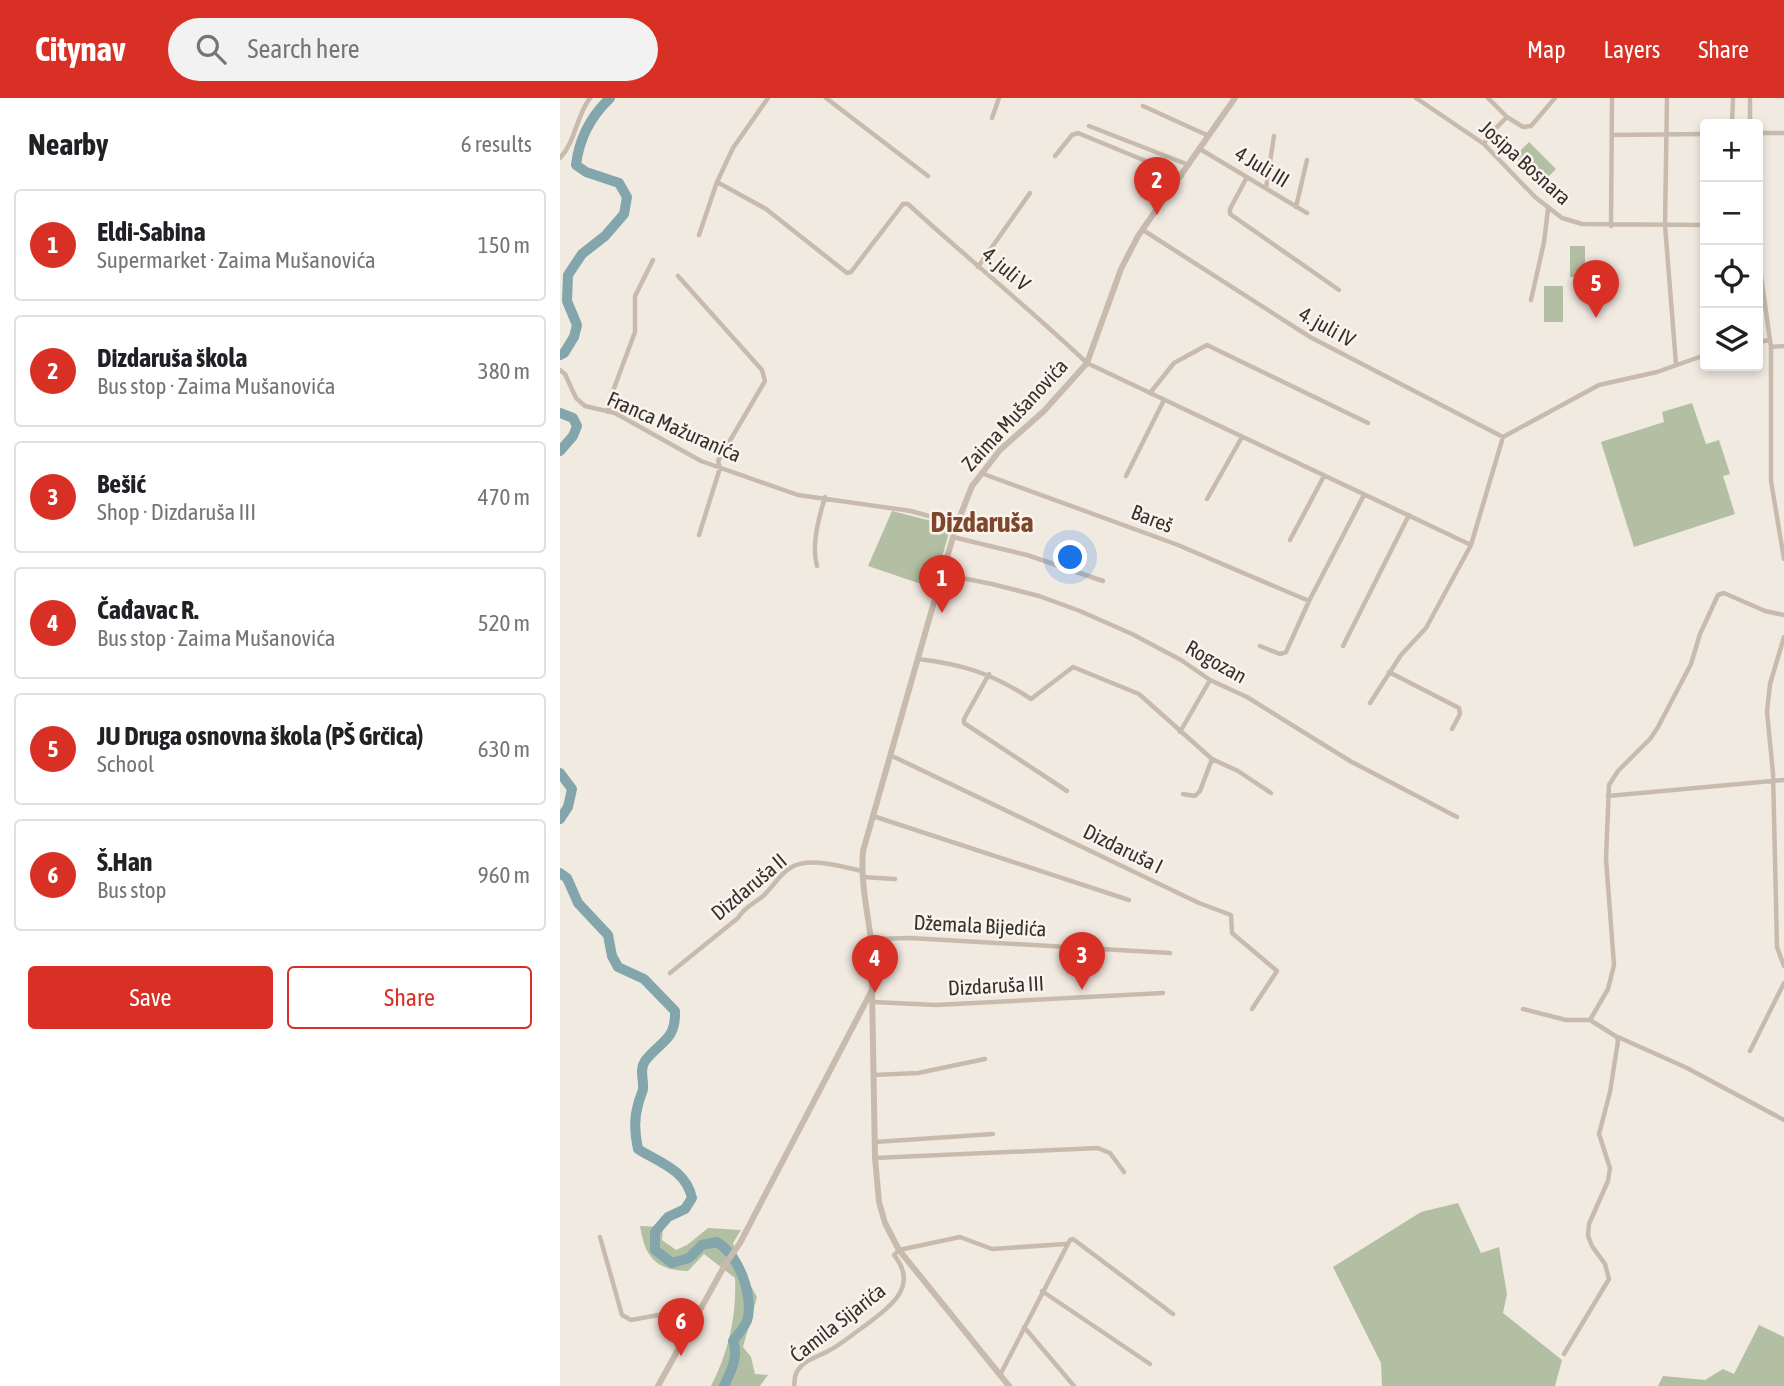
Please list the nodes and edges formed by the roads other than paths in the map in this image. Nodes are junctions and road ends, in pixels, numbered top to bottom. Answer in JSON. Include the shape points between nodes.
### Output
{"nodes":[{"id":1,"x":590,"y":98,"type":"edge"},
{"id":2,"x":768,"y":98,"type":"edge"},
{"id":3,"x":826,"y":98,"type":"edge"},
{"id":4,"x":999,"y":98,"type":"edge"},
{"id":5,"x":1235,"y":98,"type":"edge"},
{"id":6,"x":1416,"y":98,"type":"edge"},
{"id":7,"x":1488,"y":98,"type":"edge"},
{"id":8,"x":1555,"y":98,"type":"edge"},
{"id":9,"x":1612,"y":98,"type":"edge"},
{"id":10,"x":1667,"y":98,"type":"edge"},
{"id":11,"x":1733,"y":98,"type":"edge"},
{"id":12,"x":1751,"y":98,"type":"edge"},
{"id":13,"x":1143,"y":106,"type":"dead end"},
{"id":14,"x":1507,"y":117,"type":"junction"},
{"id":15,"x":992,"y":118,"type":"dead end"},
{"id":16,"x":1732,"y":119,"type":"edge"},
{"id":17,"x":1750,"y":119,"type":"edge"},
{"id":18,"x":1089,"y":126,"type":"dead end"},
{"id":19,"x":1784,"y":133,"type":"edge"},
{"id":20,"x":1666,"y":134,"type":"junction"},
{"id":21,"x":1700,"y":134,"type":"edge"},
{"id":22,"x":1763,"y":134,"type":"edge"},
{"id":23,"x":1612,"y":135,"type":"junction"},
{"id":24,"x":1209,"y":136,"type":"junction"},
{"id":25,"x":1274,"y":136,"type":"dead end"},
{"id":26,"x":1484,"y":144,"type":"junction"},
{"id":27,"x":1200,"y":149,"type":"junction"},
{"id":28,"x":1055,"y":156,"type":"dead end"},
{"id":29,"x":560,"y":158,"type":"edge"},
{"id":30,"x":1307,"y":160,"type":"dead end"},
{"id":31,"x":1190,"y":165,"type":"junction"},
{"id":32,"x":928,"y":176,"type":"dead end"},
{"id":33,"x":1182,"y":176,"type":"junction"},
{"id":34,"x":1247,"y":177,"type":"junction"},
{"id":35,"x":717,"y":182,"type":"junction"},
{"id":36,"x":1266,"y":188,"type":"junction"},
{"id":37,"x":1030,"y":193,"type":"dead end"},
{"id":38,"x":1296,"y":206,"type":"junction"},
{"id":39,"x":1548,"y":209,"type":"junction"},
{"id":40,"x":1307,"y":213,"type":"dead end"},
{"id":41,"x":1665,"y":225,"type":"junction"},
{"id":42,"x":1700,"y":225,"type":"edge"},
{"id":43,"x":1611,"y":226,"type":"junction"},
{"id":44,"x":1143,"y":230,"type":"junction"},
{"id":45,"x":699,"y":235,"type":"dead end"},
{"id":46,"x":653,"y":260,"type":"dead end"},
{"id":47,"x":978,"y":267,"type":"junction"},
{"id":48,"x":678,"y":276,"type":"dead end"},
{"id":49,"x":1339,"y":290,"type":"dead end"},
{"id":50,"x":1763,"y":290,"type":"edge"},
{"id":51,"x":1531,"y":300,"type":"dead end"},
{"id":52,"x":1770,"y":340,"type":"junction"},
{"id":53,"x":1763,"y":341,"type":"edge"},
{"id":54,"x":1784,"y":346,"type":"edge"},
{"id":55,"x":1771,"y":347,"type":"junction"},
{"id":56,"x":1700,"y":357,"type":"edge"},
{"id":57,"x":1087,"y":363,"type":"junction"},
{"id":58,"x":1676,"y":364,"type":"junction"},
{"id":59,"x":560,"y":370,"type":"edge"},
{"id":60,"x":1150,"y":393,"type":"junction"},
{"id":61,"x":1164,"y":400,"type":"junction"},
{"id":62,"x":608,"y":412,"type":"junction"},
{"id":63,"x":1368,"y":423,"type":"dead end"},
{"id":64,"x":1242,"y":437,"type":"junction"},
{"id":65,"x":1503,"y":437,"type":"junction"},
{"id":66,"x":720,"y":468,"type":"junction"},
{"id":67,"x":981,"y":472,"type":"junction"},
{"id":68,"x":1324,"y":475,"type":"junction"},
{"id":69,"x":1126,"y":476,"type":"dead end"},
{"id":70,"x":1364,"y":495,"type":"junction"},
{"id":71,"x":825,"y":497,"type":"junction"},
{"id":72,"x":1207,"y":499,"type":"dead end"},
{"id":73,"x":1409,"y":516,"type":"junction"},
{"id":74,"x":957,"y":524,"type":"junction"},
{"id":75,"x":699,"y":535,"type":"dead end"},
{"id":76,"x":953,"y":537,"type":"junction"},
{"id":77,"x":1290,"y":540,"type":"dead end"},
{"id":78,"x":1471,"y":545,"type":"junction"},
{"id":79,"x":1784,"y":559,"type":"edge"},
{"id":80,"x":817,"y":566,"type":"dead end"},
{"id":81,"x":942,"y":573,"type":"junction"},
{"id":82,"x":1103,"y":581,"type":"dead end"},
{"id":83,"x":1309,"y":601,"type":"junction"},
{"id":84,"x":1784,"y":614,"type":"edge"},
{"id":85,"x":1784,"y":637,"type":"edge"},
{"id":86,"x":1260,"y":646,"type":"dead end"},
{"id":87,"x":1343,"y":646,"type":"dead end"},
{"id":88,"x":917,"y":658,"type":"junction"},
{"id":89,"x":1389,"y":672,"type":"junction"},
{"id":90,"x":989,"y":674,"type":"junction"},
{"id":91,"x":1210,"y":680,"type":"junction"},
{"id":92,"x":1370,"y":703,"type":"dead end"},
{"id":93,"x":1452,"y":729,"type":"dead end"},
{"id":94,"x":1180,"y":732,"type":"junction"},
{"id":95,"x":890,"y":755,"type":"junction"},
{"id":96,"x":1212,"y":759,"type":"junction"},
{"id":97,"x":1784,"y":780,"type":"edge"},
{"id":98,"x":1773,"y":781,"type":"junction"},
{"id":99,"x":1067,"y":791,"type":"dead end"},
{"id":100,"x":1271,"y":793,"type":"dead end"},
{"id":101,"x":1183,"y":794,"type":"dead end"},
{"id":102,"x":1608,"y":796,"type":"junction"},
{"id":103,"x":872,"y":816,"type":"junction"},
{"id":104,"x":1457,"y":817,"type":"dead end"},
{"id":105,"x":862,"y":874,"type":"junction"},
{"id":106,"x":895,"y":880,"type":"dead end"},
{"id":107,"x":1129,"y":900,"type":"dead end"},
{"id":108,"x":872,"y":939,"type":"junction"},
{"id":109,"x":1170,"y":953,"type":"dead end"},
{"id":110,"x":1784,"y":966,"type":"edge"},
{"id":111,"x":670,"y":973,"type":"dead end"},
{"id":112,"x":1784,"y":982,"type":"edge"},
{"id":113,"x":872,"y":990,"type":"junction"},
{"id":114,"x":1163,"y":993,"type":"dead end"},
{"id":115,"x":873,"y":1002,"type":"junction"},
{"id":116,"x":1252,"y":1009,"type":"dead end"},
{"id":117,"x":1523,"y":1009,"type":"dead end"},
{"id":118,"x":1590,"y":1020,"type":"junction"},
{"id":119,"x":1617,"y":1037,"type":"junction"},
{"id":120,"x":1750,"y":1051,"type":"dead end"},
{"id":121,"x":985,"y":1059,"type":"dead end"},
{"id":122,"x":874,"y":1075,"type":"junction"},
{"id":123,"x":1784,"y":1120,"type":"edge"},
{"id":124,"x":993,"y":1135,"type":"dead end"},
{"id":125,"x":875,"y":1142,"type":"junction"},
{"id":126,"x":875,"y":1158,"type":"junction"},
{"id":127,"x":1124,"y":1172,"type":"dead end"},
{"id":128,"x":600,"y":1237,"type":"dead end"},
{"id":129,"x":1066,"y":1244,"type":"junction"},
{"id":130,"x":899,"y":1250,"type":"junction"},
{"id":131,"x":1042,"y":1291,"type":"junction"},
{"id":132,"x":703,"y":1307,"type":"junction"},
{"id":133,"x":1173,"y":1314,"type":"dead end"},
{"id":134,"x":1024,"y":1327,"type":"junction"},
{"id":135,"x":1563,"y":1354,"type":"dead end"},
{"id":136,"x":1150,"y":1364,"type":"dead end"},
{"id":137,"x":1000,"y":1375,"type":"junction"},
{"id":138,"x":658,"y":1386,"type":"edge"},
{"id":139,"x":794,"y":1386,"type":"edge"},
{"id":140,"x":1009,"y":1386,"type":"edge"},
{"id":141,"x":1074,"y":1386,"type":"edge"}],
"edges":[{"from":1,"to":29,"type":"street"},
{"from":2,"to":35,"type":"street","via":[[733,148]]},
{"from":3,"to":32,"type":"street"},
{"from":4,"to":15,"type":"street"},
{"from":5,"to":24,"type":"street","name":"Zaima Mušanovića"},
{"from":6,"to":26,"type":"street","name":"Josipa Bosnara"},
{"from":7,"to":14,"type":"street"},
{"from":8,"to":14,"type":"street","via":[[1529,127]]},
{"from":9,"to":23,"type":"street"},
{"from":10,"to":20,"type":"street"},
{"from":11,"to":16,"type":"street"},
{"from":12,"to":17,"type":"street"},
{"from":13,"to":24,"type":"street"},
{"from":14,"to":26,"type":"street"},
{"from":18,"to":31,"type":"street"},
{"from":19,"to":22,"type":"street"},
{"from":20,"to":21,"type":"street"},
{"from":20,"to":23,"type":"street"},
{"from":20,"to":41,"type":"street"},
{"from":23,"to":43,"type":"street"},
{"from":24,"to":27,"type":"street","name":"Zaima Mušanovića"},
{"from":25,"to":36,"type":"street"},
{"from":26,"to":39,"type":"street","name":"Josipa Bosnara"},
{"from":27,"to":31,"type":"street","name":"Zaima Mušanovića"},
{"from":27,"to":34,"type":"street","name":"4 Juli III"},
{"from":28,"to":33,"type":"street","via":[[1078,134]]},
{"from":30,"to":38,"type":"street"},
{"from":31,"to":33,"type":"street","name":"Zaima Mušanovića"},
{"from":33,"to":44,"type":"street","name":"Zaima Mušanovića"},
{"from":34,"to":36,"type":"street","name":"4 Juli III"},
{"from":34,"to":49,"type":"street","via":[[1230,214]]},
{"from":35,"to":45,"type":"street"},
{"from":35,"to":47,"type":"street","name":"4. juli V","via":[[766,209],[847,273],[903,204]]},
{"from":36,"to":38,"type":"street","name":"4 Juli III"},
{"from":37,"to":47,"type":"street"},
{"from":38,"to":40,"type":"street","name":"4 Juli III"},
{"from":39,"to":43,"type":"street","name":"Josipa Bosnara","via":[[1571,222]]},
{"from":39,"to":51,"type":"street"},
{"from":41,"to":42,"type":"street","name":"Josipa Bosnara"},
{"from":41,"to":43,"type":"street","name":"Josipa Bosnara"},
{"from":41,"to":58,"type":"street"},
{"from":44,"to":57,"type":"street","name":"Zaima Mušanovića","via":[[1123,264]]},
{"from":44,"to":65,"type":"street","name":"4. juli IV","via":[[1310,337]]},
{"from":46,"to":62,"type":"street","via":[[635,296],[635,332]]},
{"from":47,"to":57,"type":"street","name":"4. juli V"},
{"from":48,"to":66,"type":"street","via":[[765,376],[718,461]]},
{"from":50,"to":52,"type":"street"},
{"from":52,"to":53,"type":"street"},
{"from":52,"to":55,"type":"street"},
{"from":54,"to":55,"type":"street"},
{"from":55,"to":79,"type":"street","via":[[1773,498]]},
{"from":56,"to":58,"type":"street"},
{"from":57,"to":60,"type":"street"},
{"from":57,"to":67,"type":"street","name":"Zaima Mušanovića"},
{"from":58,"to":65,"type":"street","via":[[1599,385]]},
{"from":59,"to":62,"type":"street","name":"Franca Mažuranića","via":[[585,406]]},
{"from":60,"to":61,"type":"street"},
{"from":60,"to":63,"type":"street","via":[[1174,363],[1207,345]]},
{"from":61,"to":64,"type":"street"},
{"from":61,"to":69,"type":"street","name":"Bareš"},
{"from":62,"to":66,"type":"street","name":"Franca Mažuranića"},
{"from":64,"to":68,"type":"street"},
{"from":64,"to":72,"type":"street"},
{"from":65,"to":78,"type":"street"},
{"from":66,"to":71,"type":"street","name":"Franca Mažuranića","via":[[798,495]]},
{"from":66,"to":75,"type":"street"},
{"from":67,"to":74,"type":"street","name":"Zaima Mušanovića"},
{"from":67,"to":83,"type":"street","name":"Bareš","via":[[1178,545]]},
{"from":68,"to":70,"type":"street"},
{"from":68,"to":77,"type":"street"},
{"from":70,"to":73,"type":"street"},
{"from":70,"to":83,"type":"street"},
{"from":71,"to":74,"type":"street","name":"Franca Mažuranića","via":[[911,510]]},
{"from":71,"to":80,"type":"street","via":[[819,516]]},
{"from":73,"to":78,"type":"street"},
{"from":73,"to":87,"type":"street"},
{"from":74,"to":76,"type":"street","name":"Zaima Mušanovića"},
{"from":76,"to":81,"type":"street","name":"Zaima Mušanovića"},
{"from":76,"to":82,"type":"street","via":[[1027,555]]},
{"from":78,"to":89,"type":"street","via":[[1426,628]]},
{"from":81,"to":88,"type":"street","name":"Zaima Mušanovića"},
{"from":81,"to":91,"type":"street","name":"Rogozan","via":[[1080,611],[1181,660]]},
{"from":83,"to":86,"type":"street","via":[[1286,652]]},
{"from":84,"to":102,"type":"street","via":[[1724,593],[1718,595],[1691,664],[1658,727],[1618,771]]},
{"from":85,"to":98,"type":"street","via":[[1767,712]]},
{"from":88,"to":90,"type":"street"},
{"from":88,"to":95,"type":"street","name":"Zaima Mušanovića"},
{"from":89,"to":92,"type":"street"},
{"from":89,"to":93,"type":"street","via":[[1459,708]]},
{"from":90,"to":94,"type":"street","via":[[1031,699],[1073,667],[1139,694]]},
{"from":90,"to":99,"type":"street","via":[[964,723]]},
{"from":91,"to":94,"type":"street"},
{"from":91,"to":104,"type":"street","name":"Rogozan"},
{"from":94,"to":96,"type":"street"},
{"from":95,"to":103,"type":"street","name":"Zaima Mušanovića"},
{"from":95,"to":116,"type":"street","name":"Dizdaruša I","via":[[1231,915],[1232,933],[1277,971]]},
{"from":96,"to":100,"type":"street"},
{"from":96,"to":101,"type":"street","via":[[1200,792]]},
{"from":97,"to":98,"type":"street"},
{"from":98,"to":102,"type":"street"},
{"from":98,"to":110,"type":"street","via":[[1777,947]]},
{"from":102,"to":118,"type":"street","via":[[1606,859],[1614,952],[1608,989]]},
{"from":103,"to":105,"type":"street","name":"Zaima Mušanovića"},
{"from":103,"to":107,"type":"street"},
{"from":105,"to":106,"type":"street","name":"Dizdaruša II"},
{"from":105,"to":108,"type":"street","name":"Zaima Mušanovića"},
{"from":105,"to":111,"type":"street","name":"Dizdaruša II","via":[[815,864],[791,867]]},
{"from":108,"to":109,"type":"street","name":"Džemala Bijedića"},
{"from":108,"to":113,"type":"street","name":"Zaima Mušanovića","via":[[876,965]]},
{"from":112,"to":120,"type":"street"},
{"from":113,"to":115,"type":"street"},
{"from":113,"to":132,"type":"street"},
{"from":114,"to":115,"type":"street","name":"Dizdaruša III","via":[[936,1005]]},
{"from":115,"to":122,"type":"street"},
{"from":117,"to":118,"type":"street","via":[[1566,1020]]},
{"from":118,"to":119,"type":"street"},
{"from":119,"to":123,"type":"street"},
{"from":119,"to":135,"type":"street","via":[[1600,1134],[1610,1168],[1588,1236],[1609,1279]]},
{"from":121,"to":122,"type":"street","via":[[918,1073]]},
{"from":122,"to":125,"type":"street"},
{"from":124,"to":125,"type":"street"},
{"from":125,"to":126,"type":"street"},
{"from":126,"to":127,"type":"street","via":[[1098,1148],[1110,1153]]},
{"from":126,"to":130,"type":"street","via":[[878,1202]]},
{"from":128,"to":132,"type":"street","via":[[626,1319]]},
{"from":129,"to":130,"type":"street","via":[[992,1249],[960,1237]]},
{"from":129,"to":131,"type":"street"},
{"from":129,"to":133,"type":"street","via":[[1073,1240]]},
{"from":130,"to":137,"type":"street"},
{"from":130,"to":139,"type":"street","name":"Ćamila Sijarića","via":[[894,1255],[903,1280],[895,1303],[803,1364]]},
{"from":131,"to":134,"type":"street"},
{"from":131,"to":136,"type":"street"},
{"from":132,"to":138,"type":"street"},
{"from":134,"to":137,"type":"street"},
{"from":134,"to":141,"type":"street"},
{"from":137,"to":140,"type":"street"}]}
